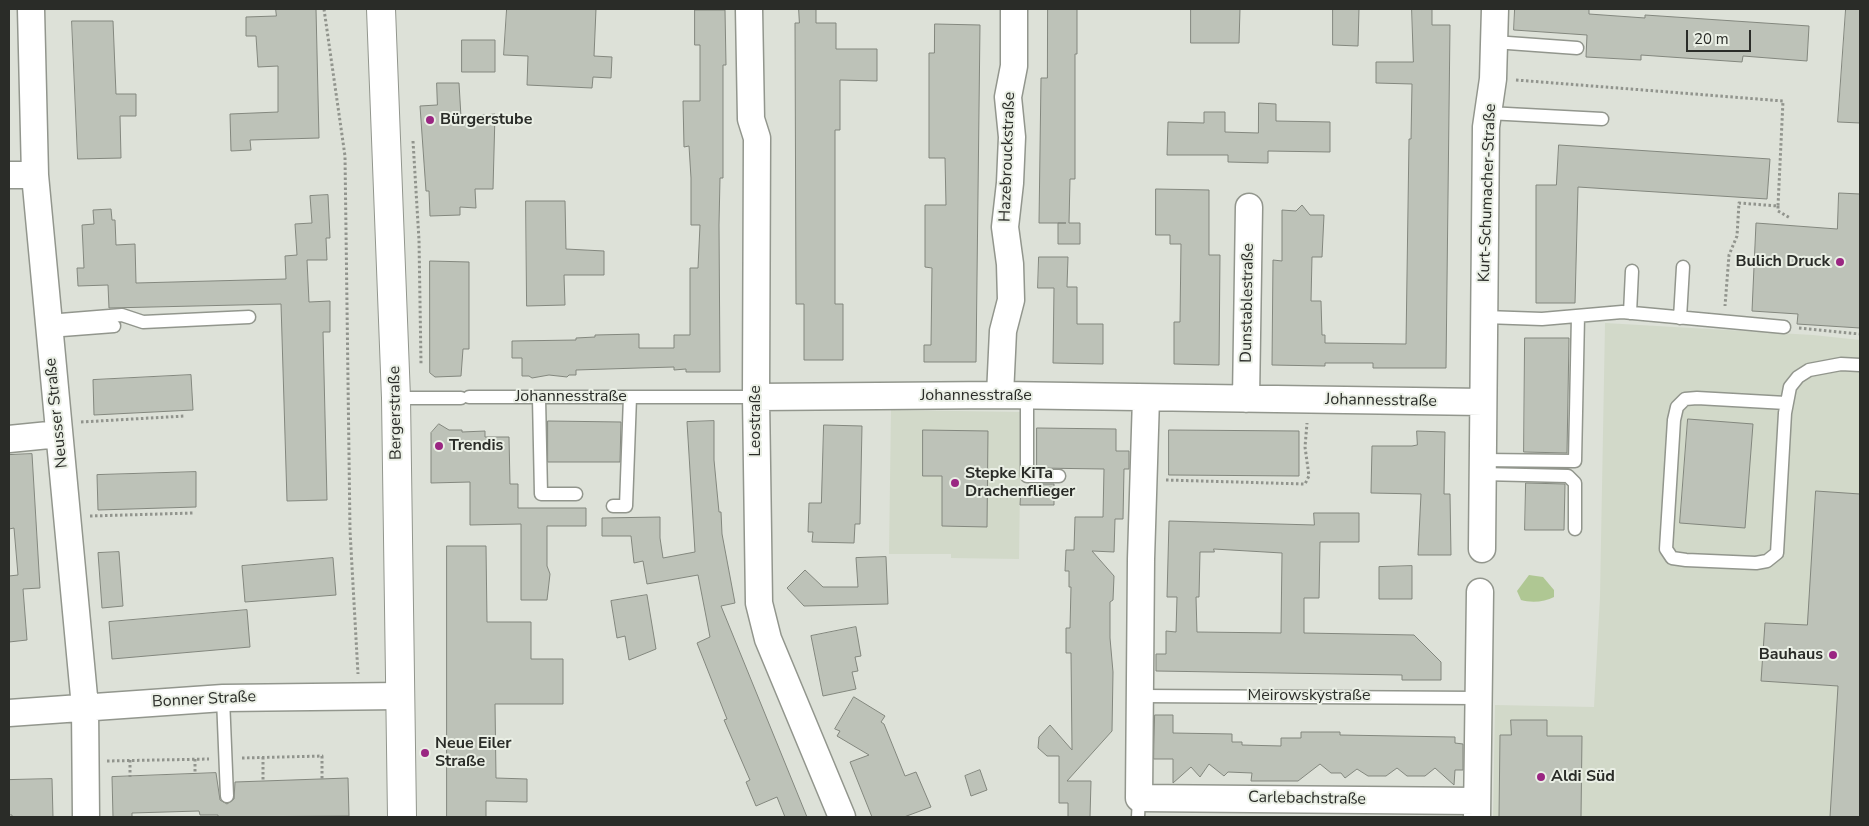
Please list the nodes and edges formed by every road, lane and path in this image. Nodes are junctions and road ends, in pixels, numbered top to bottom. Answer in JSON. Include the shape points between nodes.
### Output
{"nodes":[{"id":1,"x":32,"y":9,"type":"edge"},
{"id":2,"x":324,"y":9,"type":"edge"},
{"id":3,"x":381,"y":9,"type":"edge"},
{"id":4,"x":749,"y":9,"type":"edge"},
{"id":5,"x":1014,"y":9,"type":"edge"},
{"id":6,"x":1495,"y":9,"type":"edge"},
{"id":7,"x":1494,"y":42,"type":"junction"},
{"id":8,"x":1577,"y":48,"type":"dead end"},
{"id":9,"x":1493,"y":79,"type":"junction"},
{"id":10,"x":1488,"y":113,"type":"junction"},
{"id":11,"x":1602,"y":119,"type":"dead end"},
{"id":12,"x":9,"y":175,"type":"edge"},
{"id":13,"x":36,"y":175,"type":"junction"},
{"id":14,"x":1778,"y":206,"type":"junction"},
{"id":15,"x":1249,"y":207,"type":"dead end"},
{"id":16,"x":1790,"y":218,"type":"dead end"},
{"id":17,"x":1682,"y":267,"type":"dead end"},
{"id":18,"x":1632,"y":271,"type":"dead end"},
{"id":19,"x":1630,"y":313,"type":"junction"},
{"id":20,"x":1485,"y":316,"type":"junction"},
{"id":21,"x":1578,"y":316,"type":"junction"},
{"id":22,"x":249,"y":317,"type":"dead end"},
{"id":23,"x":1680,"y":318,"type":"junction"},
{"id":24,"x":1724,"y":321,"type":"junction"},
{"id":25,"x":48,"y":326,"type":"junction"},
{"id":26,"x":114,"y":326,"type":"dead end"},
{"id":27,"x":1784,"y":327,"type":"joint"},
{"id":28,"x":1860,"y":334,"type":"edge"},
{"id":29,"x":1860,"y":365,"type":"edge"},
{"id":30,"x":1000,"y":395,"type":"junction"},
{"id":31,"x":1027,"y":396,"type":"junction"},
{"id":32,"x":396,"y":398,"type":"junction"},
{"id":33,"x":539,"y":398,"type":"junction"},
{"id":34,"x":630,"y":398,"type":"junction"},
{"id":35,"x":756,"y":398,"type":"junction"},
{"id":36,"x":1146,"y":398,"type":"junction"},
{"id":37,"x":1246,"y":399,"type":"junction"},
{"id":38,"x":1307,"y":400,"type":"junction"},
{"id":39,"x":1483,"y":402,"type":"junction"},
{"id":40,"x":1786,"y":403,"type":"junction"},
{"id":41,"x":185,"y":416,"type":"dead end"},
{"id":42,"x":59,"y":429,"type":"junction"},
{"id":43,"x":9,"y":439,"type":"edge"},
{"id":44,"x":1482,"y":467,"type":"junction"},
{"id":45,"x":1059,"y":476,"type":"dead end"},
{"id":46,"x":1143,"y":480,"type":"junction"},
{"id":47,"x":576,"y":494,"type":"dead end"},
{"id":48,"x":613,"y":506,"type":"dead end"},
{"id":49,"x":194,"y":513,"type":"dead end"},
{"id":50,"x":67,"y":517,"type":"junction"},
{"id":51,"x":1575,"y":529,"type":"dead end"},
{"id":52,"x":1482,"y":549,"type":"dead end"},
{"id":53,"x":1480,"y":592,"type":"dead end"},
{"id":54,"x":360,"y":696,"type":"junction"},
{"id":55,"x":400,"y":696,"type":"junction"},
{"id":56,"x":1141,"y":696,"type":"junction"},
{"id":57,"x":223,"y":698,"type":"junction"},
{"id":58,"x":1477,"y":698,"type":"junction"},
{"id":59,"x":85,"y":707,"type":"junction"},
{"id":60,"x":9,"y":713,"type":"edge"},
{"id":61,"x":263,"y":757,"type":"junction"},
{"id":62,"x":226,"y":758,"type":"junction"},
{"id":63,"x":195,"y":759,"type":"junction"},
{"id":64,"x":130,"y":760,"type":"junction"},
{"id":65,"x":84,"y":761,"type":"junction"},
{"id":66,"x":195,"y":774,"type":"dead end"},
{"id":67,"x":130,"y":777,"type":"dead end"},
{"id":68,"x":322,"y":779,"type":"dead end"},
{"id":69,"x":263,"y":781,"type":"dead end"},
{"id":70,"x":227,"y":796,"type":"dead end"},
{"id":71,"x":1138,"y":808,"type":"edge"},
{"id":72,"x":1476,"y":809,"type":"edge"},
{"id":73,"x":86,"y":817,"type":"edge"},
{"id":74,"x":402,"y":817,"type":"edge"},
{"id":75,"x":842,"y":817,"type":"edge"}],
"edges":[{"from":1,"to":13,"type":"street","name":"Neusser Straße"},
{"from":2,"to":54,"type":"path","via":[[345,156],[350,531]]},
{"from":3,"to":32,"type":"street","name":"Bergerstraße"},
{"from":4,"to":35,"type":"street","name":"Leostraße","via":[[751,119],[757,138]]},
{"from":5,"to":30,"type":"street","name":"Hazebrouckstraße","via":[[1014,66],[1008,98],[1012,137],[1005,227],[1011,300],[1004,331]]},
{"from":6,"to":7,"type":"street","name":"Kurt-Schumacher-Straße"},
{"from":7,"to":8,"type":"lane"},
{"from":7,"to":9,"type":"street","name":"Kurt-Schumacher-Straße"},
{"from":9,"to":10,"type":"street","name":"Kurt-Schumacher-Straße"},
{"from":9,"to":14,"type":"path","via":[[1783,101]]},
{"from":10,"to":11,"type":"lane"},
{"from":10,"to":20,"type":"street","name":"Kurt-Schumacher-Straße"},
{"from":12,"to":13,"type":"street"},
{"from":13,"to":25,"type":"street","name":"Neusser Straße"},
{"from":14,"to":16,"type":"path","via":[[1778,211]]},
{"from":14,"to":24,"type":"path","via":[[1739,203],[1737,236],[1729,255]]},
{"from":15,"to":37,"type":"street","name":"Dunstablestraße"},
{"from":17,"to":23,"type":"lane"},
{"from":18,"to":19,"type":"lane"},
{"from":19,"to":21,"type":"lane"},
{"from":19,"to":23,"type":"lane"},
{"from":20,"to":21,"type":"lane","via":[[1542,319]]},
{"from":20,"to":39,"type":"street","name":"Kurt-Schumacher-Straße"},
{"from":21,"to":44,"type":"lane","via":[[1575,461]]},
{"from":22,"to":25,"type":"lane","via":[[143,322],[122,314]]},
{"from":23,"to":24,"type":"lane"},
{"from":24,"to":27,"type":"lane"},
{"from":25,"to":26,"type":"lane"},
{"from":25,"to":42,"type":"street","name":"Neusser Straße"},
{"from":27,"to":28,"type":"path"},
{"from":29,"to":40,"type":"lane","via":[[1841,364],[1810,370],[1790,387]]},
{"from":30,"to":31,"type":"street","name":"Johannesstraße"},
{"from":30,"to":35,"type":"street","name":"Johannesstraße"},
{"from":31,"to":36,"type":"street","name":"Johannesstraße"},
{"from":31,"to":45,"type":"lane","via":[[1027,476]]},
{"from":32,"to":33,"type":"lane","name":"Johannesstraße"},
{"from":32,"to":55,"type":"street","name":"Bergerstraße"},
{"from":33,"to":34,"type":"lane","name":"Johannesstraße"},
{"from":33,"to":47,"type":"lane","via":[[541,494]]},
{"from":34,"to":35,"type":"lane","name":"Johannesstraße"},
{"from":34,"to":48,"type":"lane","via":[[626,506]]},
{"from":35,"to":75,"type":"street","name":"Leostraße","via":[[759,603],[768,639]]},
{"from":36,"to":37,"type":"street","name":"Johannesstraße"},
{"from":36,"to":46,"type":"street"},
{"from":37,"to":38,"type":"street","name":"Johannesstraße"},
{"from":38,"to":39,"type":"street","name":"Johannesstraße"},
{"from":38,"to":46,"type":"path","via":[[1309,476],[1305,484]]},
{"from":39,"to":44,"type":"street","name":"Kurt-Schumacher-Straße"},
{"from":40,"to":40,"type":"lane","via":[[1777,553],[1767,561],[1756,563],[1672,558],[1666,549],[1677,407],[1685,399],[1698,398]]},
{"from":41,"to":42,"type":"path"},
{"from":42,"to":43,"type":"street"},
{"from":42,"to":50,"type":"street","name":"Neusser Straße"},
{"from":44,"to":51,"type":"lane","via":[[1568,476],[1575,483]]},
{"from":44,"to":52,"type":"street","name":"Kurt-Schumacher-Straße"},
{"from":46,"to":56,"type":"street"},
{"from":49,"to":50,"type":"path"},
{"from":50,"to":59,"type":"street","name":"Neusser Straße"},
{"from":53,"to":58,"type":"street","name":"Carlebachstraße"},
{"from":54,"to":55,"type":"street","name":"Bonner Straße"},
{"from":54,"to":57,"type":"street","name":"Bonner Straße"},
{"from":55,"to":74,"type":"street","name":"Bergerstraße"},
{"from":56,"to":58,"type":"lane","name":"Meirowskystraße"},
{"from":56,"to":71,"type":"street"},
{"from":57,"to":59,"type":"street","name":"Bonner Straße"},
{"from":57,"to":62,"type":"lane"},
{"from":58,"to":72,"type":"street","name":"Carlebachstraße"},
{"from":59,"to":60,"type":"street","name":"Bonner Straße"},
{"from":59,"to":65,"type":"street","name":"Neusser Straße"},
{"from":61,"to":62,"type":"path"},
{"from":61,"to":68,"type":"path","via":[[322,756]]},
{"from":61,"to":69,"type":"path"},
{"from":62,"to":63,"type":"path"},
{"from":62,"to":70,"type":"lane"},
{"from":63,"to":64,"type":"path"},
{"from":63,"to":66,"type":"path"},
{"from":64,"to":65,"type":"path"},
{"from":64,"to":67,"type":"path"},
{"from":65,"to":73,"type":"street","name":"Neusser Straße"},
{"from":71,"to":72,"type":"street","name":"Carlebachstraße"}]}
